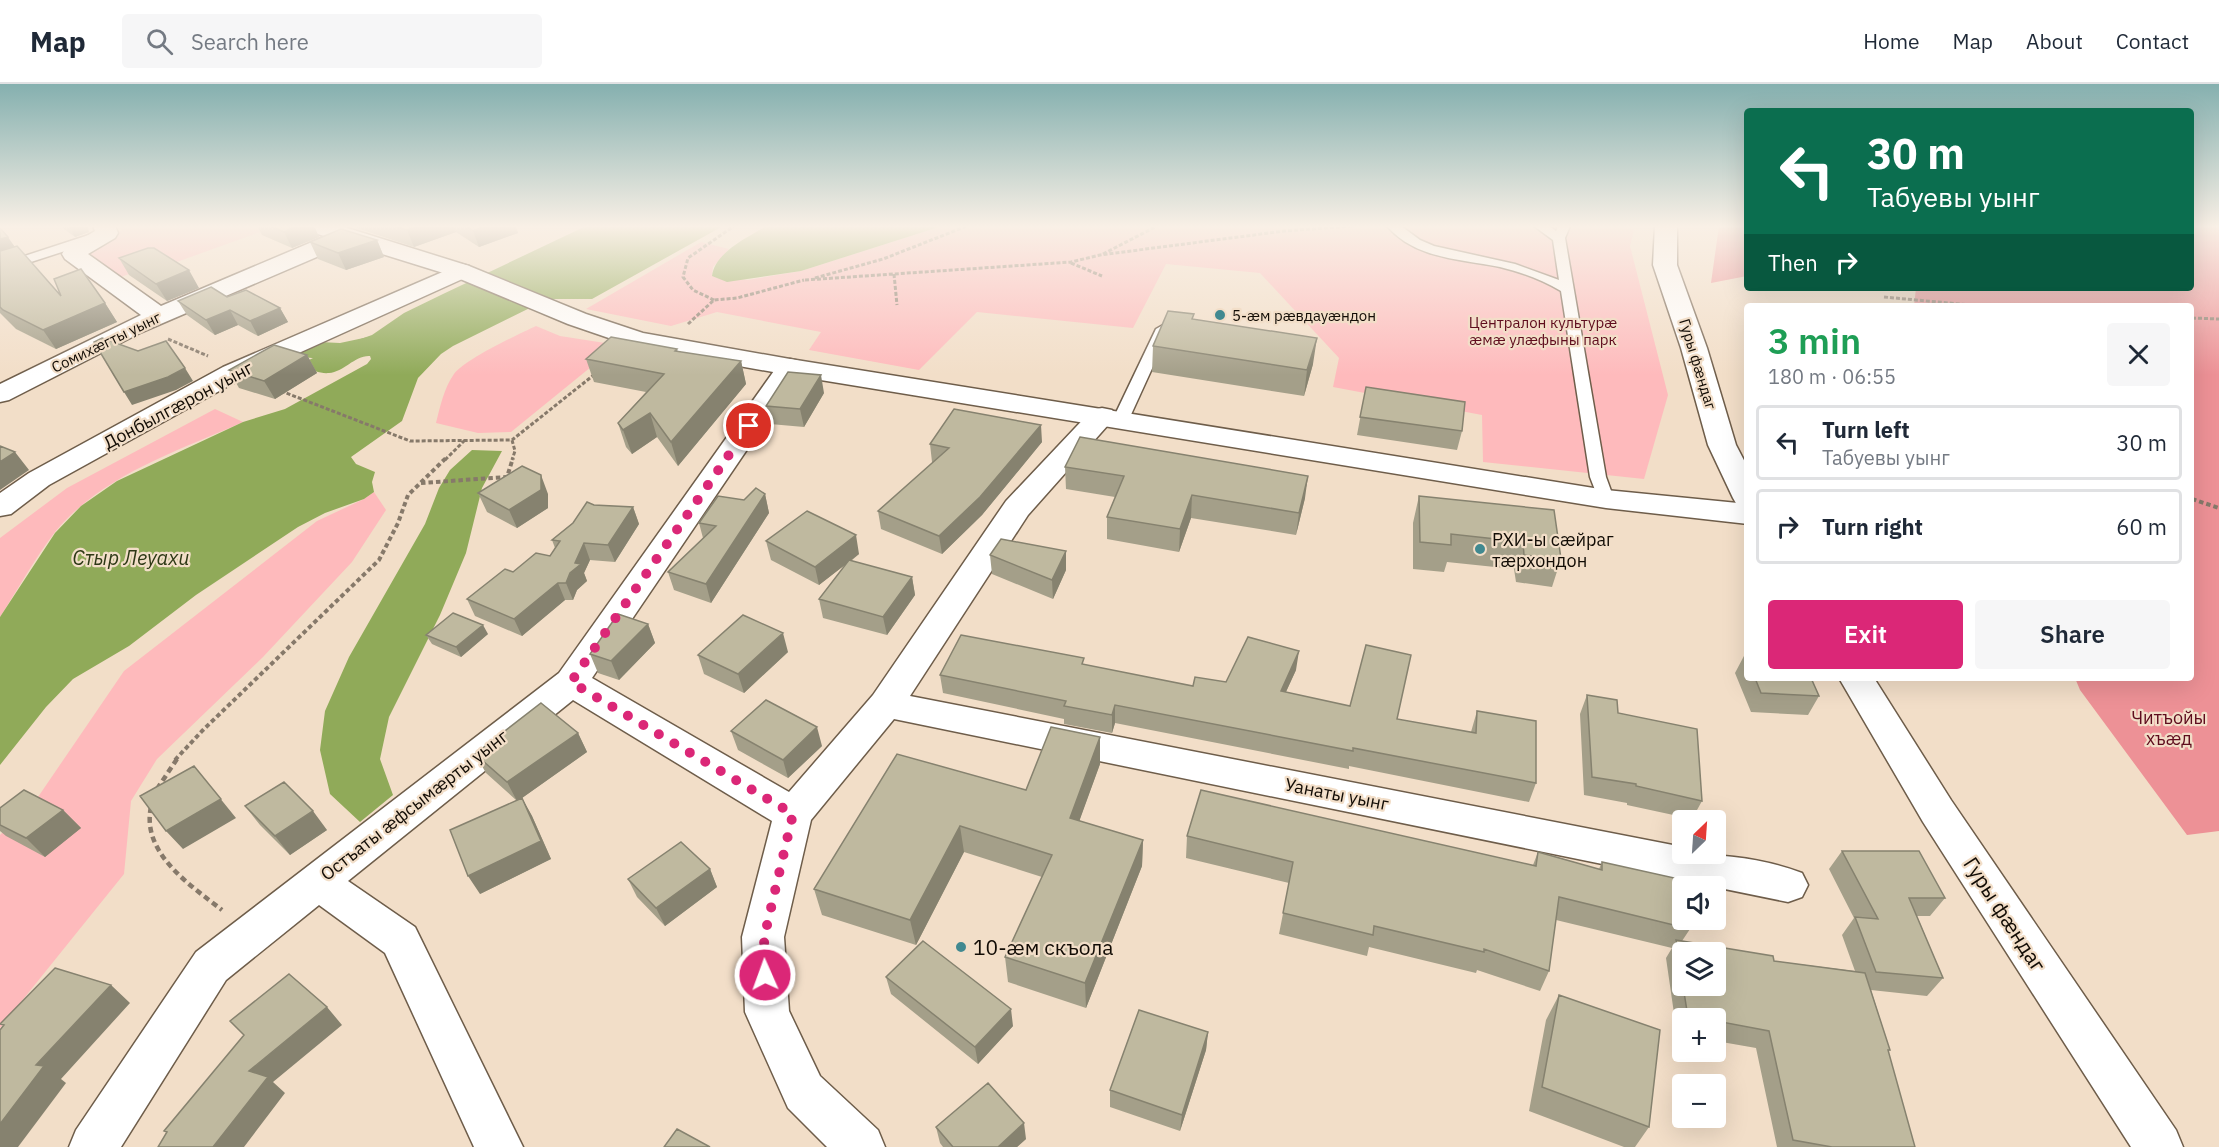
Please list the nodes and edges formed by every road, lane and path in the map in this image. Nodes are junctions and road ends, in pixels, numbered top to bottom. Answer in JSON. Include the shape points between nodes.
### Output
{"nodes":[{"id":1,"x":104,"y":276,"type":"edge"},
{"id":2,"x":253,"y":276,"type":"edge"},
{"id":3,"x":451,"y":276,"type":"edge"},
{"id":4,"x":472,"y":276,"type":"edge"},
{"id":5,"x":683,"y":276,"type":"edge"},
{"id":6,"x":821,"y":276,"type":"edge"},
{"id":7,"x":870,"y":276,"type":"edge"},
{"id":8,"x":894,"y":276,"type":"edge"},
{"id":9,"x":1539,"y":276,"type":"edge"},
{"id":10,"x":1567,"y":276,"type":"edge"},
{"id":11,"x":1669,"y":276,"type":"edge"},
{"id":12,"x":805,"y":280,"type":"junction"},
{"id":13,"x":1568,"y":289,"type":"junction"},
{"id":14,"x":1884,"y":297,"type":"dead end"},
{"id":15,"x":714,"y":300,"type":"junction"},
{"id":16,"x":1949,"y":303,"type":"edge"},
{"id":17,"x":897,"y":305,"type":"dead end"},
{"id":18,"x":159,"y":316,"type":"junction"},
{"id":19,"x":2194,"y":318,"type":"edge"},
{"id":20,"x":2219,"y":319,"type":"edge"},
{"id":21,"x":133,"y":327,"type":"junction"},
{"id":22,"x":1173,"y":331,"type":"edge"},
{"id":23,"x":638,"y":340,"type":"junction"},
{"id":24,"x":665,"y":344,"type":"junction"},
{"id":25,"x":790,"y":367,"type":"junction"},
{"id":26,"x":232,"y":373,"type":"junction"},
{"id":27,"x":0,"y":394,"type":"edge"},
{"id":28,"x":1112,"y":418,"type":"junction"},
{"id":29,"x":465,"y":440,"type":"junction"},
{"id":30,"x":512,"y":440,"type":"junction"},
{"id":31,"x":420,"y":483,"type":"junction"},
{"id":32,"x":1744,"y":490,"type":"edge"},
{"id":33,"x":1606,"y":499,"type":"junction"},
{"id":34,"x":2194,"y":500,"type":"edge"},
{"id":35,"x":0,"y":507,"type":"edge"},
{"id":36,"x":2219,"y":508,"type":"edge"},
{"id":37,"x":1744,"y":514,"type":"edge"},
{"id":38,"x":1858,"y":681,"type":"edge"},
{"id":39,"x":571,"y":682,"type":"junction"},
{"id":40,"x":886,"y":704,"type":"junction"},
{"id":41,"x":156,"y":791,"type":"edge"},
{"id":42,"x":153,"y":801,"type":"edge"},
{"id":43,"x":793,"y":814,"type":"junction"},
{"id":44,"x":317,"y":881,"type":"junction"},
{"id":45,"x":1788,"y":885,"type":"dead end"},
{"id":46,"x":255,"y":931,"type":"junction"},
{"id":47,"x":93,"y":1147,"type":"edge"},
{"id":48,"x":500,"y":1147,"type":"edge"},
{"id":49,"x":861,"y":1147,"type":"edge"},
{"id":50,"x":2159,"y":1147,"type":"edge"}],
"edges":[{"from":1,"to":18,"type":"street"},
{"from":2,"to":18,"type":"street","name":"Сомихæгты уынг"},
{"from":3,"to":26,"type":"street","name":"Донбылгæрон уынг"},
{"from":4,"to":23,"type":"street"},
{"from":5,"to":15,"type":"path","via":[[693,290]]},
{"from":6,"to":12,"type":"path"},
{"from":7,"to":12,"type":"path"},
{"from":8,"to":17,"type":"path"},
{"from":9,"to":13,"type":"lane"},
{"from":10,"to":13,"type":"lane"},
{"from":11,"to":32,"type":"street","name":"Гуры фӕндаг","via":[[1722,445]]},
{"from":12,"to":15,"type":"path"},
{"from":13,"to":33,"type":"lane","via":[[1598,477]]},
{"from":14,"to":16,"type":"path"},
{"from":15,"to":24,"type":"path"},
{"from":18,"to":21,"type":"street","name":"Сомихæгты уынг"},
{"from":19,"to":20,"type":"path"},
{"from":21,"to":26,"type":"path","via":[[226,364]]},
{"from":21,"to":27,"type":"street","name":"Сомихæгты уынг"},
{"from":22,"to":28,"type":"lane","via":[[1161,329]]},
{"from":23,"to":24,"type":"street"},
{"from":23,"to":30,"type":"path"},
{"from":24,"to":25,"type":"street"},
{"from":25,"to":28,"type":"street"},
{"from":25,"to":39,"type":"street","name":"Остъаты æфсымæрты уынг"},
{"from":26,"to":29,"type":"path","via":[[410,441]]},
{"from":26,"to":35,"type":"street","name":"Донбылгæрон уынг","via":[[39,479]]},
{"from":28,"to":33,"type":"street"},
{"from":28,"to":40,"type":"street","via":[[1017,508]]},
{"from":29,"to":30,"type":"path"},
{"from":29,"to":31,"type":"path"},
{"from":30,"to":31,"type":"path","via":[[515,451],[507,477]]},
{"from":31,"to":41,"type":"path","via":[[408,495],[379,560],[202,731],[170,766]]},
{"from":33,"to":37,"type":"street"},
{"from":34,"to":36,"type":"path"},
{"from":38,"to":50,"type":"street","name":"Гуры фӕндаг","via":[[1937,811]]},
{"from":39,"to":43,"type":"street"},
{"from":39,"to":44,"type":"street","name":"Остъаты æфсымæрты уынг"},
{"from":40,"to":43,"type":"street"},
{"from":40,"to":45,"type":"street","name":"Уанаты уынг"},
{"from":42,"to":46,"type":"path","via":[[148,819],[154,844],[194,888]]},
{"from":43,"to":49,"type":"street","via":[[764,938],[767,1012],[804,1092]]},
{"from":44,"to":46,"type":"street","name":"Остъаты æфсымæрты уынг"},
{"from":44,"to":48,"type":"street","via":[[400,940]]},
{"from":46,"to":47,"type":"street","name":"Остъаты æфсымæрты уынг","via":[[211,966]]}]}
